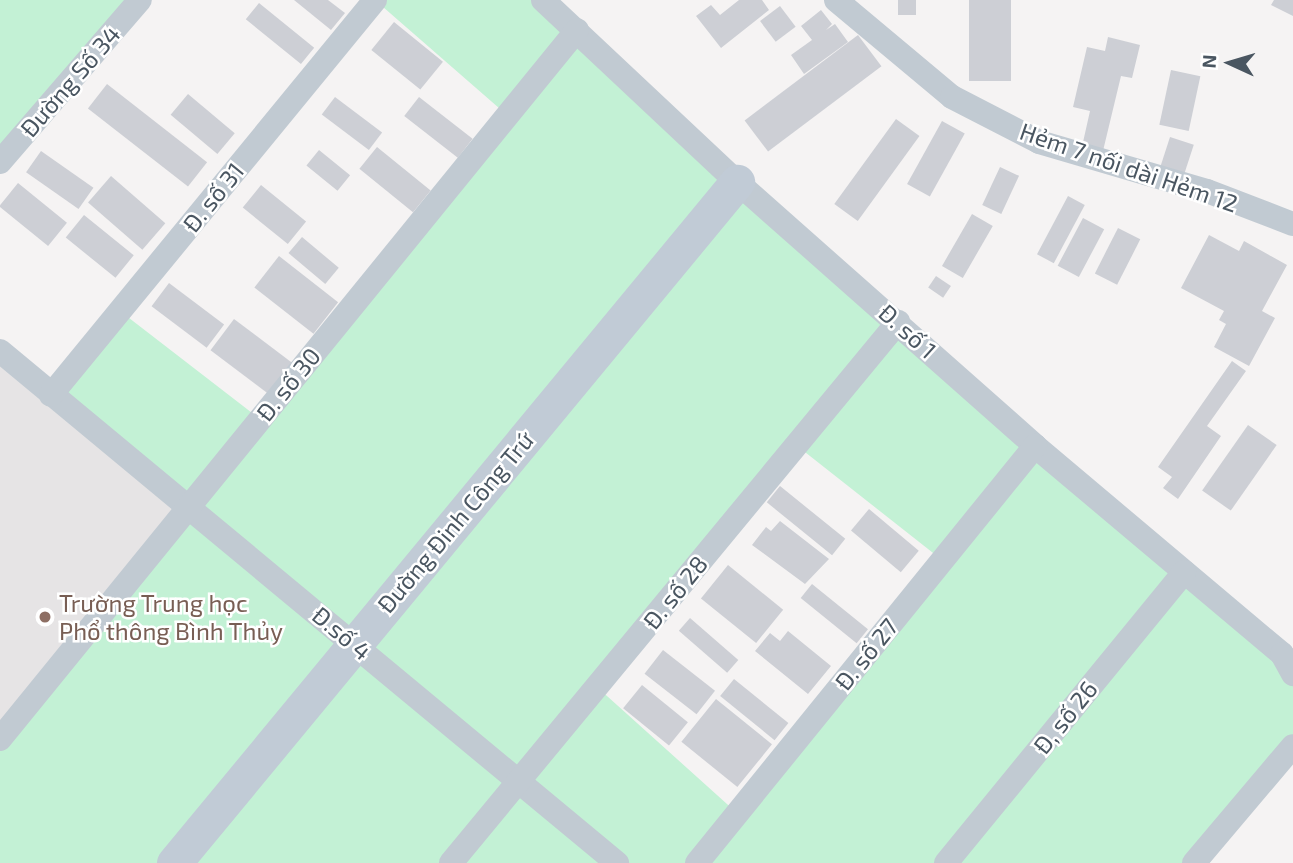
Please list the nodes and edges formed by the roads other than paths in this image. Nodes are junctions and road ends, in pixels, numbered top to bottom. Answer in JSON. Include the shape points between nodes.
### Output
{"nodes":[{"id":1,"x":140,"y":0,"type":"edge"},
{"id":2,"x":375,"y":0,"type":"edge"},
{"id":3,"x":543,"y":0,"type":"edge"},
{"id":4,"x":836,"y":0,"type":"edge"},
{"id":5,"x":577,"y":30,"type":"junction"},
{"id":6,"x":0,"y":162,"type":"edge"},
{"id":7,"x":737,"y":182,"type":"junction"},
{"id":8,"x":1293,"y":224,"type":"edge"},
{"id":9,"x":898,"y":321,"type":"junction"},
{"id":10,"x":0,"y":351,"type":"edge"},
{"id":11,"x":51,"y":395,"type":"junction"},
{"id":12,"x":1035,"y":446,"type":"junction"},
{"id":13,"x":189,"y":506,"type":"junction"},
{"id":14,"x":1184,"y":572,"type":"junction"},
{"id":15,"x":355,"y":644,"type":"junction"},
{"id":16,"x":1287,"y":664,"type":"edge"},
{"id":17,"x":0,"y":739,"type":"edge"},
{"id":18,"x":1293,"y":746,"type":"edge"},
{"id":19,"x":519,"y":781,"type":"junction"},
{"id":20,"x":174,"y":863,"type":"edge"},
{"id":21,"x":451,"y":863,"type":"edge"},
{"id":22,"x":617,"y":863,"type":"edge"},
{"id":23,"x":697,"y":863,"type":"edge"},
{"id":24,"x":946,"y":863,"type":"edge"},
{"id":25,"x":1194,"y":863,"type":"edge"}],
"edges":[{"from":1,"to":6,"type":"street","name":"Đường Số 34"},
{"from":2,"to":11,"type":"street","name":"Đ. số 31"},
{"from":3,"to":5,"type":"street","name":"Đ. số 1"},
{"from":4,"to":8,"type":"street","name":"Hẻm 7 nối dài Hẻm 12","via":[[952,97],[1039,142],[1207,191]]},
{"from":5,"to":7,"type":"street","name":"Đ. số 1"},
{"from":5,"to":13,"type":"street","name":"Đ. số 30"},
{"from":7,"to":9,"type":"street","name":"Đ. số 1"},
{"from":7,"to":15,"type":"street","name":"Đường Đinh Công Trứ"},
{"from":9,"to":12,"type":"street","name":"Đ. số 1"},
{"from":9,"to":19,"type":"street","name":"Đ. số 28"},
{"from":10,"to":11,"type":"street","name":"Đ.số 4"},
{"from":11,"to":13,"type":"street","name":"Đ.số 4"},
{"from":12,"to":14,"type":"street","name":"Đ. số 1"},
{"from":12,"to":23,"type":"street","name":"Đ. số 27"},
{"from":13,"to":15,"type":"street","name":"Đ.số 4"},
{"from":13,"to":17,"type":"street","name":"Đ. số 30"},
{"from":14,"to":16,"type":"street","name":"Đ. số 1"},
{"from":14,"to":24,"type":"street","name":"Đ, số 26"},
{"from":15,"to":19,"type":"street","name":"Đ.số 4"},
{"from":15,"to":20,"type":"street","name":"Đường Đinh Công Trứ"},
{"from":18,"to":25,"type":"street"},
{"from":19,"to":21,"type":"street","name":"Đ. số 28"},
{"from":19,"to":22,"type":"street","name":"Đ.số 4"}]}
